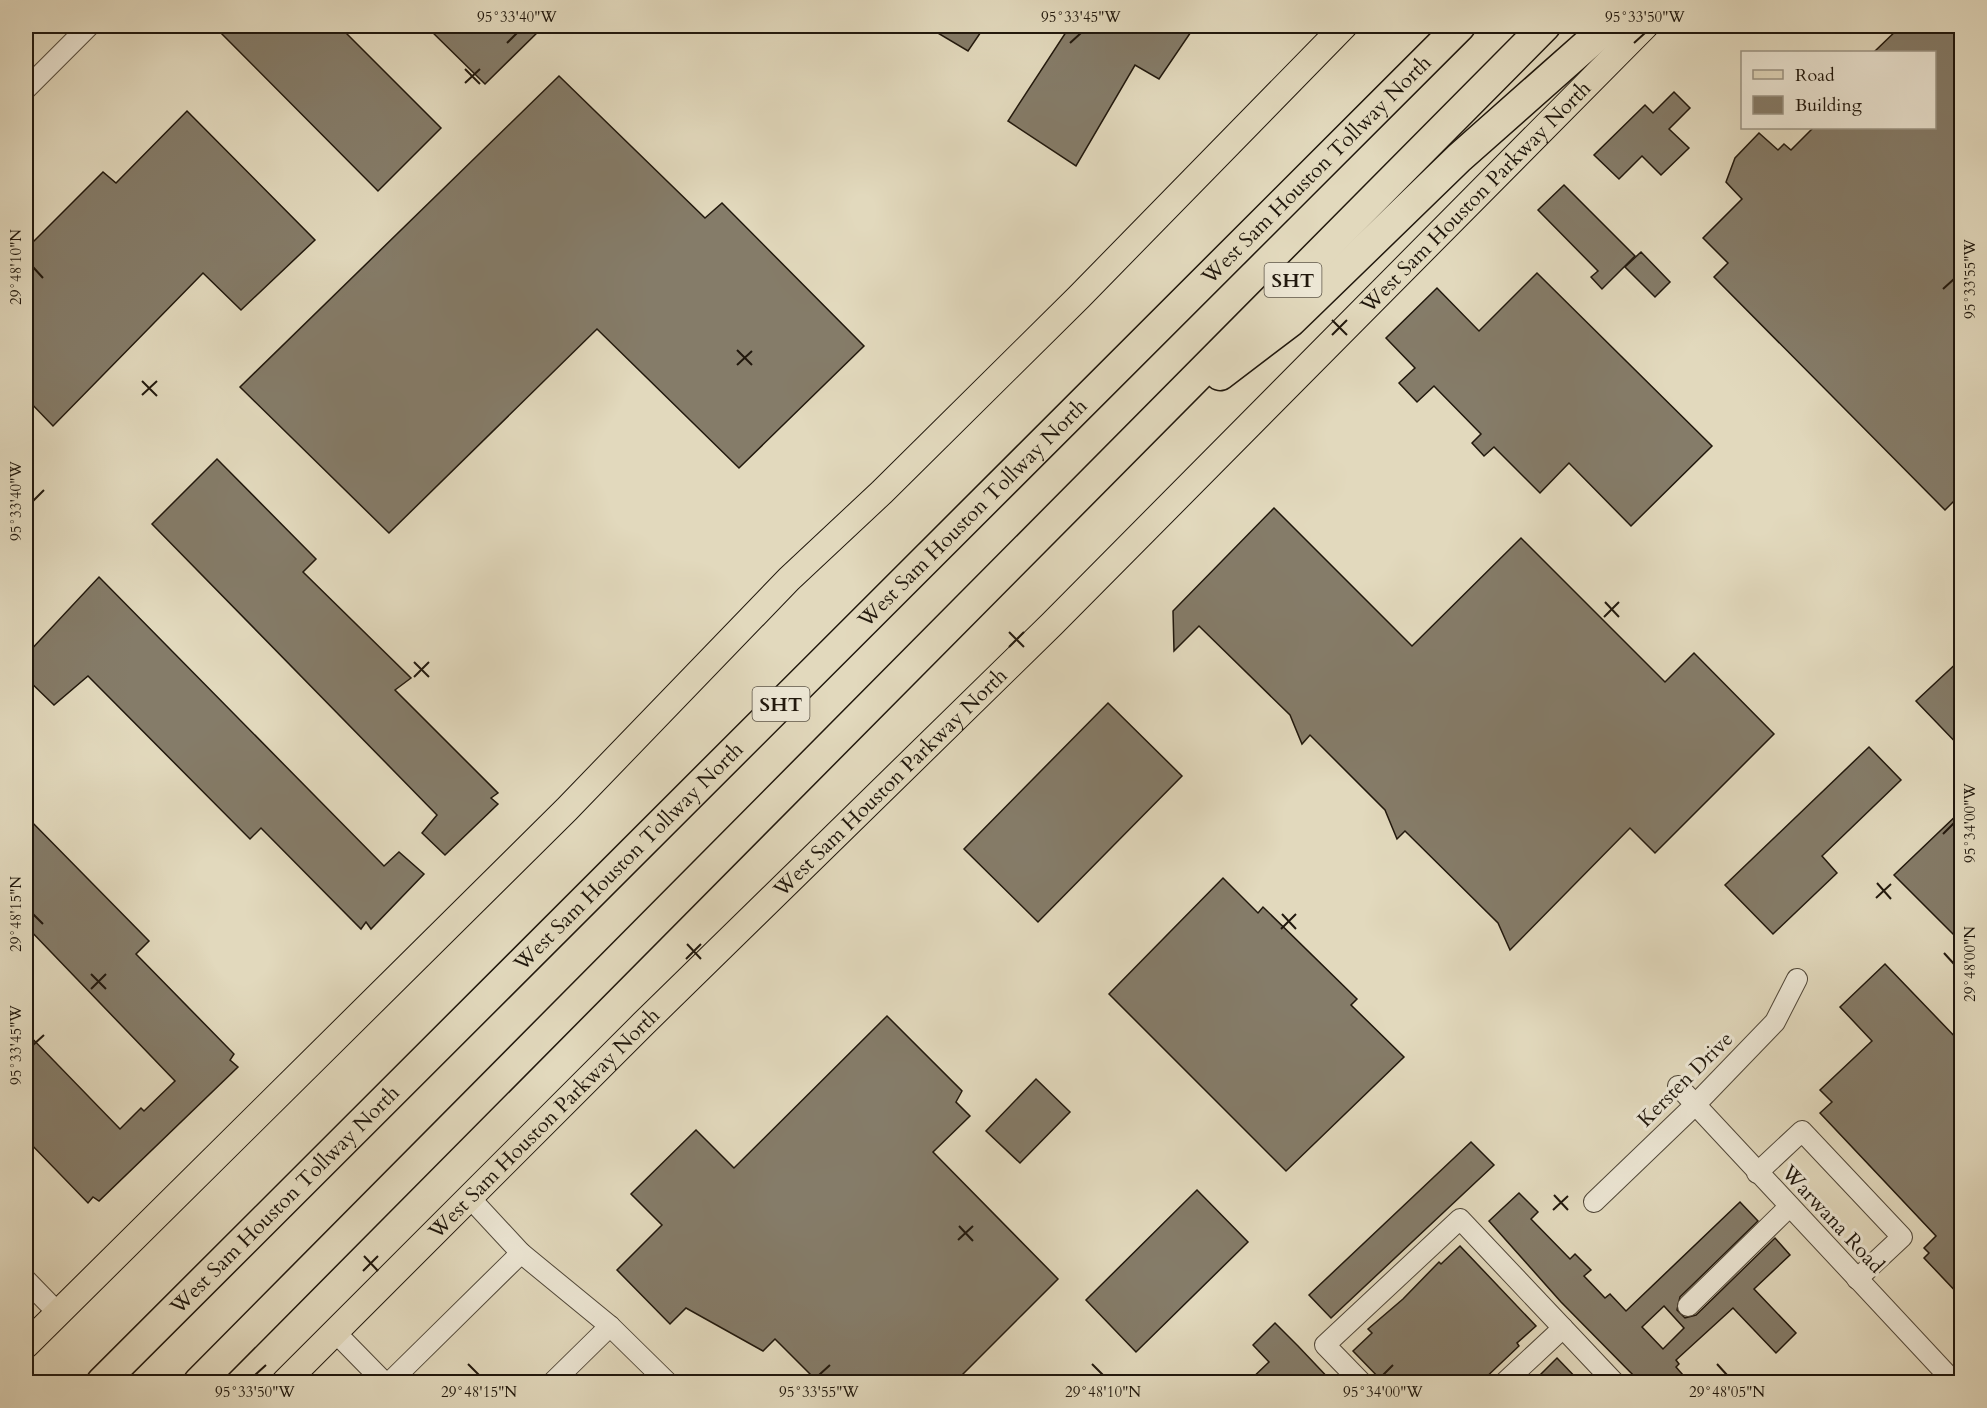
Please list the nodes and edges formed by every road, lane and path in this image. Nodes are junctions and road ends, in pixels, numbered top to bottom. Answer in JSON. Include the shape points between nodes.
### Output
{"nodes":[{"id":1,"x":89,"y":26,"type":"edge"},
{"id":2,"x":1344,"y":26,"type":"edge"},
{"id":3,"x":1460,"y":26,"type":"edge"},
{"id":4,"x":1545,"y":26,"type":"edge"},
{"id":5,"x":1608,"y":26,"type":"edge"},
{"id":6,"x":1645,"y":26,"type":"edge"},
{"id":7,"x":26,"y":89,"type":"edge"},
{"id":8,"x":1134,"y":440,"type":"junction"},
{"id":9,"x":1797,"y":979,"type":"dead end"},
{"id":10,"x":1678,"y":1086,"type":"dead end"},
{"id":11,"x":1694,"y":1106,"type":"junction"},
{"id":12,"x":1758,"y":1173,"type":"junction"},
{"id":13,"x":470,"y":1198,"type":"junction"},
{"id":14,"x":1594,"y":1202,"type":"dead end"},
{"id":15,"x":1789,"y":1207,"type":"junction"},
{"id":16,"x":521,"y":1253,"type":"junction"},
{"id":17,"x":26,"y":1280,"type":"edge"},
{"id":18,"x":1857,"y":1280,"type":"junction"},
{"id":19,"x":1688,"y":1306,"type":"dead end"},
{"id":20,"x":58,"y":1313,"type":"junction"},
{"id":21,"x":610,"y":1326,"type":"junction"},
{"id":22,"x":1563,"y":1328,"type":"junction"},
{"id":23,"x":335,"y":1332,"type":"junction"},
{"id":24,"x":26,"y":1345,"type":"edge"},
{"id":25,"x":102,"y":1383,"type":"edge"},
{"id":26,"x":199,"y":1383,"type":"edge"},
{"id":27,"x":285,"y":1383,"type":"edge"},
{"id":28,"x":384,"y":1383,"type":"edge"},
{"id":29,"x":390,"y":1383,"type":"edge"},
{"id":30,"x":553,"y":1383,"type":"edge"},
{"id":31,"x":667,"y":1383,"type":"edge"},
{"id":32,"x":1361,"y":1383,"type":"edge"},
{"id":33,"x":1505,"y":1383,"type":"edge"},
{"id":34,"x":1614,"y":1383,"type":"edge"},
{"id":35,"x":1954,"y":1383,"type":"edge"}],
"edges":[{"from":1,"to":7,"type":"street"},
{"from":2,"to":20,"type":"main road","via":[[1071,305],[789,579],[574,802]]},
{"from":3,"to":25,"type":"highway","name":"West Sam Houston Tollway North","number":"SHT"},
{"from":4,"to":8,"type":"highway","number":"SHT"},
{"from":5,"to":8,"type":"highway","via":[[1459,158],[1291,321]]},
{"from":6,"to":13,"type":"main road","name":"West Sam Houston Parkway North","via":[[1052,624]]},
{"from":8,"to":26,"type":"highway","number":"SHT"},
{"from":9,"to":11,"type":"street","name":"Kersten Drive","via":[[1775,1022]]},
{"from":10,"to":11,"type":"street","name":"Warwana Road"},
{"from":11,"to":12,"type":"street","name":"Warwana Road"},
{"from":11,"to":14,"type":"street","name":"Kersten Drive"},
{"from":12,"to":15,"type":"street","name":"Warwana Road"},
{"from":12,"to":18,"type":"street","via":[[1802,1131],[1902,1237]]},
{"from":13,"to":16,"type":"street"},
{"from":13,"to":23,"type":"main road","name":"West Sam Houston Parkway North"},
{"from":15,"to":18,"type":"street","name":"Warwana Road"},
{"from":15,"to":19,"type":"street"},
{"from":16,"to":21,"type":"street"},
{"from":16,"to":29,"type":"street"},
{"from":17,"to":20,"type":"street"},
{"from":18,"to":35,"type":"street","name":"Warwana Road"},
{"from":20,"to":24,"type":"main road"},
{"from":21,"to":30,"type":"street"},
{"from":21,"to":31,"type":"street"},
{"from":22,"to":32,"type":"street","via":[[1460,1219],[1325,1346]]},
{"from":22,"to":33,"type":"street"},
{"from":22,"to":34,"type":"street"},
{"from":23,"to":27,"type":"main road","name":"West Sam Houston Parkway North"},
{"from":23,"to":28,"type":"street"}]}
